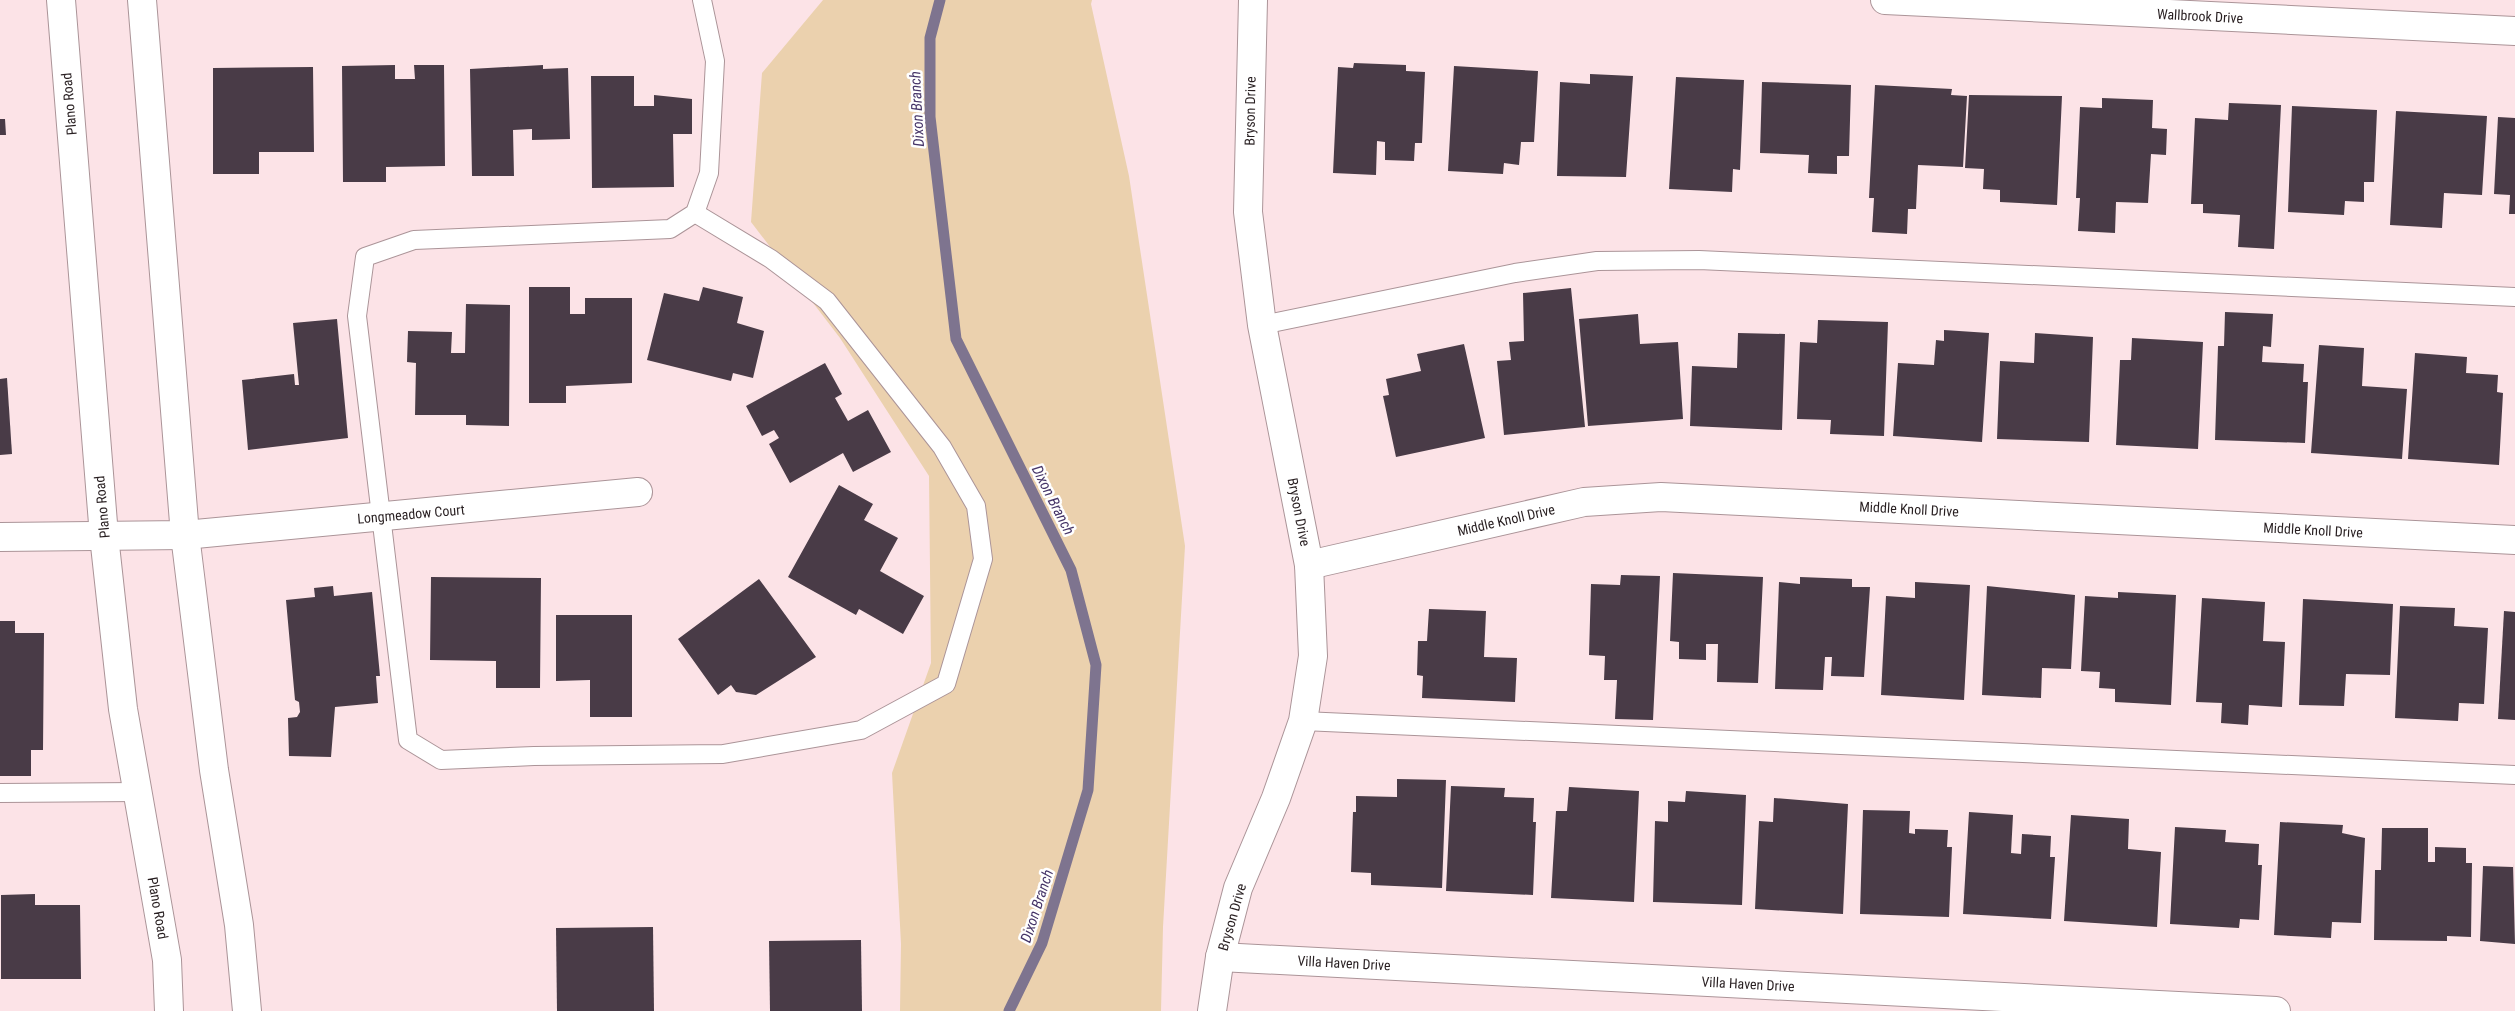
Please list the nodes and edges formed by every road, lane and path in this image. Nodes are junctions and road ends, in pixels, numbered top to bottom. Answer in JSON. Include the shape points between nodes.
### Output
{"nodes":[{"id":1,"x":61,"y":0,"type":"edge"},
{"id":2,"x":142,"y":0,"type":"edge"},
{"id":3,"x":702,"y":0,"type":"edge"},
{"id":4,"x":1253,"y":0,"type":"edge"},
{"id":5,"x":1885,"y":0,"type":"edge"},
{"id":6,"x":2515,"y":31,"type":"edge"},
{"id":7,"x":695,"y":213,"type":"junction"},
{"id":8,"x":2515,"y":297,"type":"edge"},
{"id":9,"x":1262,"y":325,"type":"junction"},
{"id":10,"x":638,"y":492,"type":"dead end"},
{"id":11,"x":381,"y":517,"type":"junction"},
{"id":12,"x":185,"y":535,"type":"junction"},
{"id":13,"x":104,"y":536,"type":"junction"},
{"id":14,"x":0,"y":537,"type":"edge"},
{"id":15,"x":2515,"y":540,"type":"edge"},
{"id":16,"x":1309,"y":564,"type":"junction"},
{"id":17,"x":1303,"y":721,"type":"junction"},
{"id":18,"x":2515,"y":775,"type":"edge"},
{"id":19,"x":139,"y":792,"type":"junction"},
{"id":20,"x":0,"y":793,"type":"edge"},
{"id":21,"x":1220,"y":956,"type":"junction"},
{"id":22,"x":169,"y":1011,"type":"edge"},
{"id":23,"x":247,"y":1011,"type":"edge"},
{"id":24,"x":1212,"y":1011,"type":"edge"},
{"id":25,"x":2276,"y":1011,"type":"edge"}],
"edges":[{"from":1,"to":13,"type":"street","name":"Plano Road"},
{"from":2,"to":12,"type":"street"},
{"from":3,"to":7,"type":"lane","via":[[715,62],[709,173]]},
{"from":4,"to":9,"type":"street","name":"Bryson Drive","via":[[1248,212]]},
{"from":5,"to":6,"type":"street","name":"Wallbrook Drive"},
{"from":7,"to":11,"type":"lane","via":[[670,229],[414,240],[365,256],[356,316]]},
{"from":7,"to":11,"type":"lane","via":[[771,259],[827,301],[942,447],[976,506],[983,559],[946,684],[861,730],[722,754],[441,760],[408,740]]},
{"from":8,"to":9,"type":"lane","via":[[1700,260],[1597,261],[1515,272]]},
{"from":9,"to":16,"type":"street","name":"Bryson Drive"},
{"from":10,"to":11,"type":"street","name":"Longmeadow Court"},
{"from":11,"to":12,"type":"street","name":"Longmeadow Court"},
{"from":12,"to":13,"type":"street","name":"Longmeadow Court"},
{"from":12,"to":23,"type":"street","via":[[214,770],[239,925]]},
{"from":13,"to":14,"type":"street","name":"Longmeadow Court"},
{"from":13,"to":19,"type":"street","name":"Plano Road","via":[[122,709]]},
{"from":15,"to":16,"type":"street","name":"Middle Knoll Drive","via":[[1661,497],[1584,502]]},
{"from":16,"to":17,"type":"street","name":"Bryson Drive","via":[[1313,656]]},
{"from":17,"to":18,"type":"lane"},
{"from":17,"to":21,"type":"street","name":"Bryson Drive","via":[[1276,798],[1238,888]]},
{"from":19,"to":20,"type":"lane"},
{"from":19,"to":22,"type":"street","name":"Plano Road","via":[[166,960]]},
{"from":21,"to":24,"type":"street","name":"Bryson Drive"},
{"from":21,"to":25,"type":"street","name":"Villa Haven Drive"}]}
